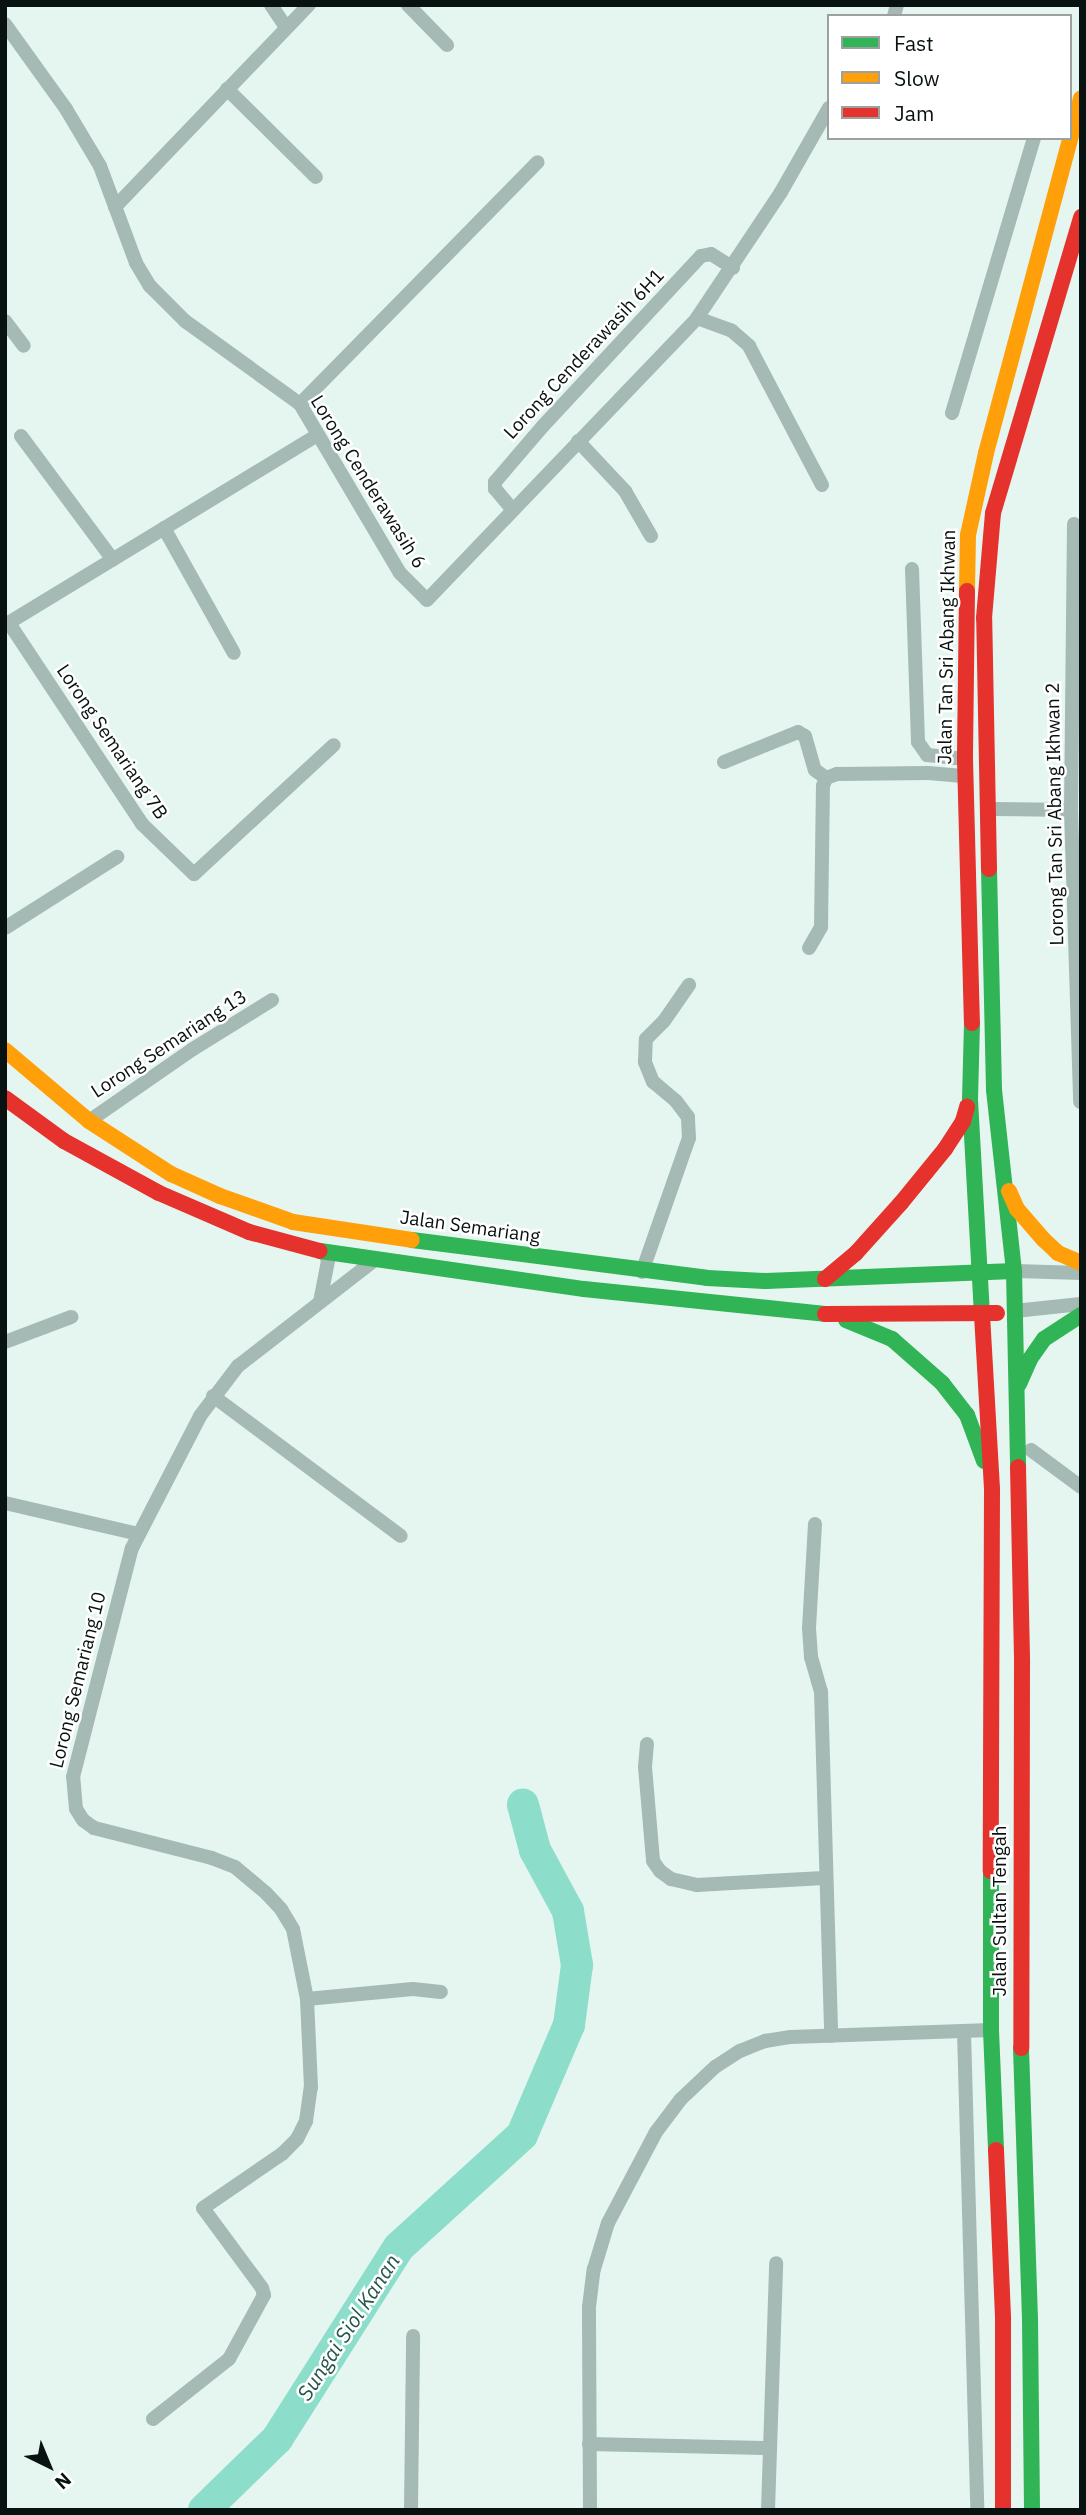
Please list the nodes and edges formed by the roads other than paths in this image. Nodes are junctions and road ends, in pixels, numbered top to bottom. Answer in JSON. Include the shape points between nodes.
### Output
{"nodes":[{"id":1,"x":271,"y":5,"type":"edge"},
{"id":2,"x":309,"y":5,"type":"edge"},
{"id":3,"x":408,"y":5,"type":"edge"},
{"id":4,"x":5,"y":24,"type":"edge"},
{"id":5,"x":286,"y":27,"type":"junction"},
{"id":6,"x":447,"y":45,"type":"dead end"},
{"id":7,"x":227,"y":89,"type":"junction"},
{"id":8,"x":1081,"y":99,"type":"edge"},
{"id":9,"x":827,"y":112,"type":"edge"},
{"id":10,"x":1072,"y":133,"type":"edge"},
{"id":11,"x":1033,"y":140,"type":"edge"},
{"id":12,"x":1070,"y":140,"type":"edge"},
{"id":13,"x":538,"y":162,"type":"dead end"},
{"id":14,"x":316,"y":177,"type":"dead end"},
{"id":15,"x":115,"y":207,"type":"junction"},
{"id":16,"x":1081,"y":217,"type":"edge"},
{"id":17,"x":733,"y":268,"type":"junction"},
{"id":18,"x":697,"y":318,"type":"junction"},
{"id":19,"x":5,"y":321,"type":"edge"},
{"id":20,"x":24,"y":346,"type":"dead end"},
{"id":21,"x":300,"y":404,"type":"junction"},
{"id":22,"x":952,"y":413,"type":"dead end"},
{"id":23,"x":317,"y":435,"type":"junction"},
{"id":24,"x":21,"y":436,"type":"dead end"},
{"id":25,"x":578,"y":441,"type":"junction"},
{"id":26,"x":822,"y":485,"type":"dead end"},
{"id":27,"x":512,"y":509,"type":"junction"},
{"id":28,"x":1074,"y":524,"type":"dead end"},
{"id":29,"x":164,"y":528,"type":"junction"},
{"id":30,"x":651,"y":536,"type":"dead end"},
{"id":31,"x":113,"y":559,"type":"junction"},
{"id":32,"x":912,"y":569,"type":"dead end"},
{"id":33,"x":7,"y":624,"type":"edge"},
{"id":34,"x":234,"y":653,"type":"dead end"},
{"id":35,"x":334,"y":745,"type":"dead end"},
{"id":36,"x":724,"y":761,"type":"dead end"},
{"id":37,"x":966,"y":767,"type":"junction"},
{"id":38,"x":826,"y":778,"type":"junction"},
{"id":39,"x":989,"y":808,"type":"junction"},
{"id":40,"x":1071,"y":810,"type":"junction"},
{"id":41,"x":117,"y":857,"type":"dead end"},
{"id":42,"x":5,"y":928,"type":"edge"},
{"id":43,"x":809,"y":948,"type":"dead end"},
{"id":44,"x":688,"y":985,"type":"dead end"},
{"id":45,"x":272,"y":1000,"type":"dead end"},
{"id":46,"x":5,"y":1050,"type":"edge"},
{"id":47,"x":5,"y":1098,"type":"edge"},
{"id":48,"x":970,"y":1100,"type":"junction"},
{"id":49,"x":1080,"y":1102,"type":"edge"},
{"id":50,"x":5,"y":1111,"type":"edge"},
{"id":51,"x":32,"y":1120,"type":"junction"},
{"id":52,"x":89,"y":1121,"type":"junction"},
{"id":53,"x":1003,"y":1180,"type":"junction"},
{"id":54,"x":325,"y":1252,"type":"junction"},
{"id":55,"x":376,"y":1259,"type":"junction"},
{"id":56,"x":1081,"y":1263,"type":"edge"},
{"id":57,"x":1013,"y":1271,"type":"junction"},
{"id":58,"x":642,"y":1272,"type":"junction"},
{"id":59,"x":980,"y":1273,"type":"junction"},
{"id":60,"x":1081,"y":1273,"type":"edge"},
{"id":61,"x":825,"y":1279,"type":"junction"},
{"id":62,"x":320,"y":1302,"type":"junction"},
{"id":63,"x":1081,"y":1304,"type":"edge"},
{"id":64,"x":1015,"y":1311,"type":"junction"},
{"id":65,"x":984,"y":1313,"type":"junction"},
{"id":66,"x":831,"y":1315,"type":"junction"},
{"id":67,"x":1081,"y":1315,"type":"edge"},
{"id":68,"x":71,"y":1317,"type":"dead end"},
{"id":69,"x":5,"y":1342,"type":"edge"},
{"id":70,"x":1015,"y":1395,"type":"junction"},
{"id":71,"x":214,"y":1396,"type":"junction"},
{"id":72,"x":1031,"y":1450,"type":"dead end"},
{"id":73,"x":1081,"y":1487,"type":"edge"},
{"id":74,"x":992,"y":1490,"type":"junction"},
{"id":75,"x":5,"y":1503,"type":"edge"},
{"id":76,"x":815,"y":1524,"type":"dead end"},
{"id":77,"x":138,"y":1534,"type":"junction"},
{"id":78,"x":401,"y":1536,"type":"dead end"},
{"id":79,"x":647,"y":1744,"type":"dead end"},
{"id":80,"x":824,"y":1878,"type":"junction"},
{"id":81,"x":442,"y":1992,"type":"dead end"},
{"id":82,"x":307,"y":1999,"type":"junction"},
{"id":83,"x":991,"y":2030,"type":"junction"},
{"id":84,"x":964,"y":2032,"type":"junction"},
{"id":85,"x":831,"y":2036,"type":"junction"},
{"id":86,"x":776,"y":2263,"type":"dead end"},
{"id":87,"x":413,"y":2336,"type":"dead end"},
{"id":88,"x":153,"y":2419,"type":"dead end"},
{"id":89,"x":589,"y":2444,"type":"junction"},
{"id":90,"x":769,"y":2448,"type":"junction"},
{"id":91,"x":411,"y":2510,"type":"edge"},
{"id":92,"x":590,"y":2510,"type":"edge"},
{"id":93,"x":768,"y":2510,"type":"edge"},
{"id":94,"x":977,"y":2510,"type":"edge"},
{"id":95,"x":1003,"y":2510,"type":"edge"},
{"id":96,"x":1032,"y":2510,"type":"edge"}],
"edges":[{"from":1,"to":5,"type":"street"},
{"from":2,"to":5,"type":"street"},
{"from":3,"to":6,"type":"street"},
{"from":4,"to":15,"type":"street","name":"Lorong Cenderawasih 6","via":[[66,109],[100,166]]},
{"from":5,"to":7,"type":"street"},
{"from":7,"to":14,"type":"street"},
{"from":7,"to":15,"type":"street"},
{"from":8,"to":10,"type":"main road","name":"Jalan Tan Sri Abang Ikhwan"},
{"from":9,"to":17,"type":"street"},
{"from":11,"to":22,"type":"street"},
{"from":12,"to":37,"type":"main road","name":"Jalan Tan Sri Abang Ikhwan","via":[[968,535]]},
{"from":13,"to":21,"type":"street"},
{"from":15,"to":21,"type":"street","name":"Lorong Cenderawasih 6","via":[[136,263],[166,304]]},
{"from":16,"to":39,"type":"main road","name":"Jalan Tan Sri Abang Ikhwan","via":[[993,513],[984,618]]},
{"from":17,"to":18,"type":"street"},
{"from":17,"to":27,"type":"street","name":"Lorong Cenderawasih 6H1","via":[[710,254],[701,256],[497,475],[495,489]]},
{"from":18,"to":25,"type":"street"},
{"from":18,"to":26,"type":"street","via":[[732,331],[749,346]]},
{"from":19,"to":20,"type":"street"},
{"from":21,"to":23,"type":"street","name":"Lorong Cenderawasih 6"},
{"from":23,"to":27,"type":"street","name":"Lorong Cenderawasih 6","via":[[400,573],[427,600]]},
{"from":23,"to":29,"type":"street"},
{"from":24,"to":31,"type":"street"},
{"from":25,"to":27,"type":"street"},
{"from":25,"to":30,"type":"street","via":[[625,491]]},
{"from":28,"to":40,"type":"street","name":"Lorong Tan Sri Abang Ikhwan 2"},
{"from":29,"to":31,"type":"street"},
{"from":29,"to":34,"type":"street"},
{"from":31,"to":33,"type":"street"},
{"from":32,"to":37,"type":"street","via":[[918,742],[927,755]]},
{"from":33,"to":35,"type":"street","name":"Lorong Semariang 7B","via":[[142,824],[194,874]]},
{"from":36,"to":38,"type":"street","via":[[798,732],[805,736],[815,770]]},
{"from":37,"to":38,"type":"street"},
{"from":37,"to":48,"type":"main road","name":"Jalan Tan Sri Abang Ikhwan","via":[[973,1000]]},
{"from":38,"to":43,"type":"street","via":[[822,786],[821,927]]},
{"from":39,"to":40,"type":"street"},
{"from":39,"to":53,"type":"main road","name":"Jalan Tan Sri Abang Ikhwan","via":[[994,1090]]},
{"from":40,"to":49,"type":"street","name":"Lorong Tan Sri Abang Ikhwan 2"},
{"from":41,"to":42,"type":"street"},
{"from":44,"to":58,"type":"street","via":[[646,1039],[645,1062],[653,1082],[688,1117],[690,1138]]},
{"from":45,"to":52,"type":"street","name":"Lorong Semariang 13"},
{"from":46,"to":52,"type":"main road","name":"Jalan Semariang"},
{"from":47,"to":51,"type":"main road"},
{"from":48,"to":59,"type":"main road","name":"Jalan Sultan Tengah"},
{"from":48,"to":61,"type":"main road","via":[[945,1149],[856,1253]]},
{"from":50,"to":51,"type":"main road"},
{"from":51,"to":54,"type":"main road","via":[[115,1171],[207,1216]]},
{"from":52,"to":58,"type":"main road","name":"Jalan Semariang","via":[[172,1174],[293,1222]]},
{"from":53,"to":56,"type":"main road","via":[[1017,1209],[1043,1239],[1058,1253]]},
{"from":53,"to":57,"type":"main road","name":"Jalan Sultan Tengah"},
{"from":54,"to":55,"type":"main road"},
{"from":54,"to":62,"type":"street","via":[[328,1261]]},
{"from":55,"to":62,"type":"street","name":"Lorong Semariang 10"},
{"from":55,"to":66,"type":"main road","via":[[584,1289]]},
{"from":57,"to":59,"type":"main road","name":"Jalan Semariang"},
{"from":57,"to":60,"type":"street"},
{"from":57,"to":64,"type":"main road","name":"Jalan Sultan Tengah"},
{"from":58,"to":61,"type":"main road","name":"Jalan Semariang","via":[[766,1281]]},
{"from":59,"to":61,"type":"main road","name":"Jalan Semariang"},
{"from":59,"to":65,"type":"main road","name":"Jalan Sultan Tengah"},
{"from":62,"to":71,"type":"street","name":"Lorong Semariang 10","via":[[238,1366]]},
{"from":63,"to":64,"type":"street"},
{"from":64,"to":65,"type":"main road"},
{"from":64,"to":70,"type":"main road","name":"Jalan Sultan Tengah"},
{"from":65,"to":66,"type":"main road"},
{"from":65,"to":74,"type":"main road","name":"Jalan Sultan Tengah"},
{"from":66,"to":74,"type":"main road","via":[[891,1339],[955,1398],[977,1438]]},
{"from":67,"to":70,"type":"main road","via":[[1044,1339]]},
{"from":68,"to":69,"type":"street"},
{"from":70,"to":96,"type":"main road","name":"Jalan Sultan Tengah","via":[[1022,1662],[1021,2065]]},
{"from":71,"to":77,"type":"street","name":"Lorong Semariang 10"},
{"from":71,"to":78,"type":"street"},
{"from":72,"to":73,"type":"street"},
{"from":74,"to":83,"type":"main road","name":"Jalan Sultan Tengah"},
{"from":75,"to":77,"type":"street"},
{"from":76,"to":80,"type":"street","via":[[809,1628],[821,1691]]},
{"from":77,"to":82,"type":"street","name":"Lorong Semariang 10","via":[[73,1777],[76,1809],[94,1828],[212,1858],[249,1877],[281,1909],[293,1929]]},
{"from":79,"to":80,"type":"street","via":[[653,1861],[671,1880],[697,1885]]},
{"from":80,"to":85,"type":"street"},
{"from":81,"to":82,"type":"street","via":[[386,1991]]},
{"from":82,"to":88,"type":"street","name":"Lorong Semariang 10","via":[[311,2087],[306,2121],[297,2139],[202,2208],[264,2295],[229,2359]]},
{"from":83,"to":84,"type":"street"},
{"from":83,"to":95,"type":"main road","name":"Jalan Sultan Tengah","via":[[1003,2319]]},
{"from":84,"to":85,"type":"street"},
{"from":84,"to":94,"type":"street"},
{"from":85,"to":89,"type":"street","via":[[778,2039],[740,2050],[681,2099],[656,2132],[608,2223],[594,2269],[589,2307]]},
{"from":86,"to":90,"type":"street"},
{"from":87,"to":91,"type":"street"},
{"from":89,"to":90,"type":"street"},
{"from":89,"to":92,"type":"street"},
{"from":90,"to":93,"type":"street"}]}
